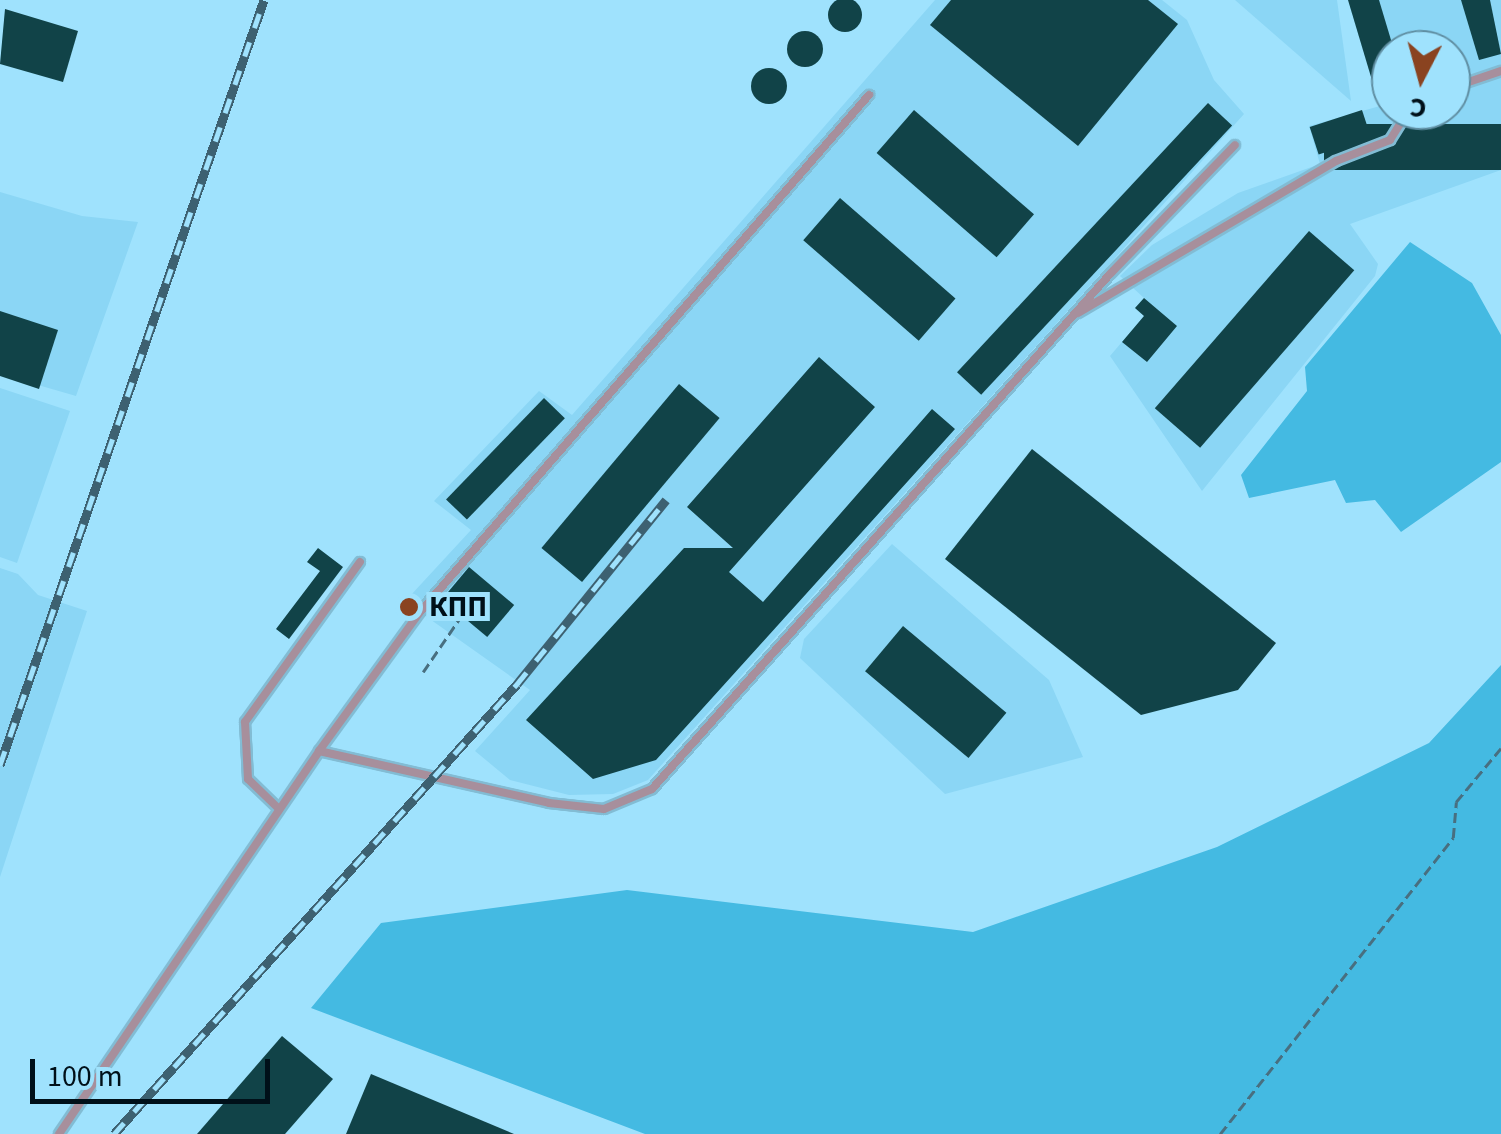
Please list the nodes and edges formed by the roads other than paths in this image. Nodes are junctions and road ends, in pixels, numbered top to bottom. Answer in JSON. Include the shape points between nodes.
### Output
{"nodes":[{"id":1,"x":1501,"y":71,"type":"edge"},
{"id":2,"x":1471,"y":81,"type":"edge"},
{"id":3,"x":869,"y":95,"type":"dead end"},
{"id":4,"x":1396,"y":130,"type":"edge"},
{"id":5,"x":1235,"y":145,"type":"dead end"},
{"id":6,"x":1074,"y":315,"type":"junction"},
{"id":7,"x":360,"y":562,"type":"dead end"},
{"id":8,"x":319,"y":751,"type":"junction"},
{"id":9,"x":278,"y":809,"type":"junction"},
{"id":10,"x":58,"y":1134,"type":"edge"}],
"edges":[{"from":1,"to":2,"type":"lane"},
{"from":3,"to":8,"type":"lane","via":[[420,612]]},
{"from":4,"to":6,"type":"lane","via":[[1390,140],[1336,161]]},
{"from":5,"to":6,"type":"lane"},
{"from":6,"to":8,"type":"lane","via":[[652,789],[604,809],[549,804]]},
{"from":7,"to":9,"type":"lane","via":[[244,722],[248,778]]},
{"from":8,"to":9,"type":"lane"},
{"from":9,"to":10,"type":"lane"}]}
